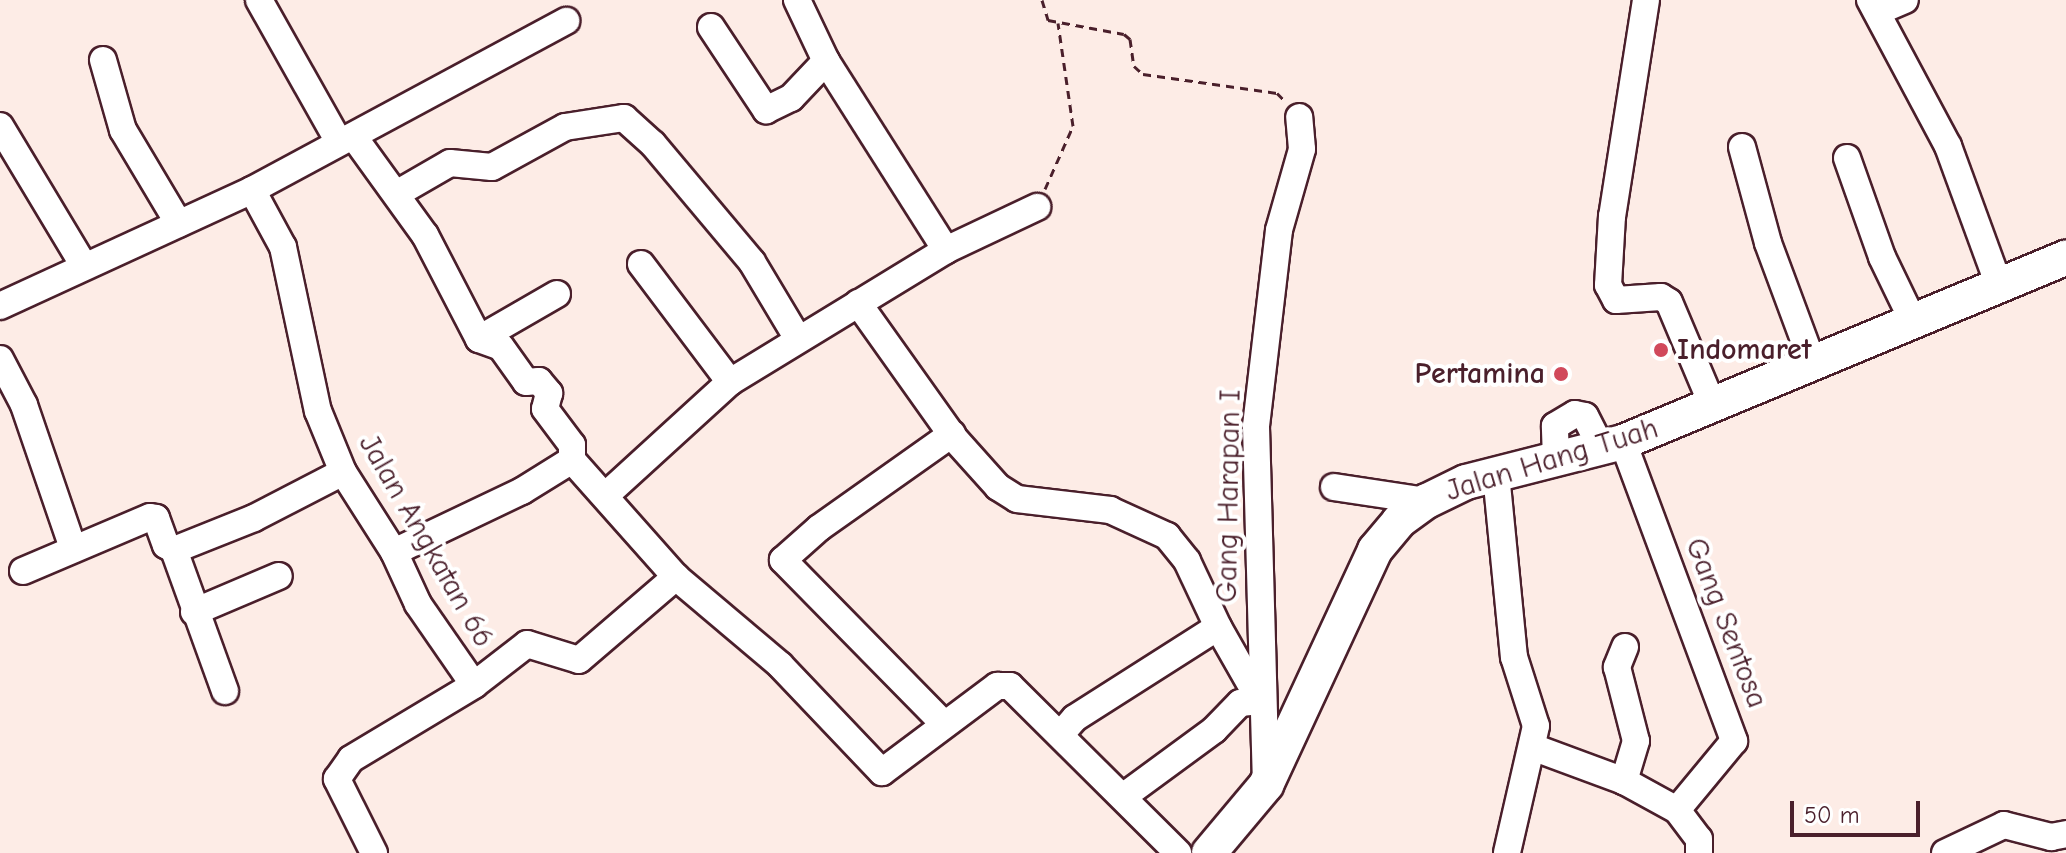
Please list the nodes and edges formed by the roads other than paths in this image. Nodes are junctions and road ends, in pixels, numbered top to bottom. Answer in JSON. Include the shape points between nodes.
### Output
{"nodes":[{"id":1,"x":259,"y":0,"type":"edge"},
{"id":2,"x":797,"y":0,"type":"edge"},
{"id":3,"x":1646,"y":0,"type":"edge"},
{"id":4,"x":1905,"y":0,"type":"edge"},
{"id":5,"x":1875,"y":5,"type":"edge"},
{"id":6,"x":566,"y":21,"type":"dead end"},
{"id":7,"x":711,"y":27,"type":"dead end"},
{"id":8,"x":103,"y":60,"type":"dead end"},
{"id":9,"x":826,"y":61,"type":"junction"},
{"id":10,"x":1299,"y":117,"type":"road end"},
{"id":11,"x":0,"y":126,"type":"edge"},
{"id":12,"x":346,"y":139,"type":"junction"},
{"id":13,"x":1742,"y":147,"type":"dead end"},
{"id":14,"x":1847,"y":158,"type":"dead end"},
{"id":15,"x":252,"y":190,"type":"junction"},
{"id":16,"x":398,"y":193,"type":"junction"},
{"id":17,"x":1037,"y":207,"type":"road end"},
{"id":18,"x":179,"y":224,"type":"junction"},
{"id":19,"x":946,"y":250,"type":"junction"},
{"id":20,"x":2066,"y":258,"type":"edge"},
{"id":21,"x":641,"y":264,"type":"dead end"},
{"id":22,"x":84,"y":266,"type":"junction"},
{"id":23,"x":1999,"y":285,"type":"junction"},
{"id":24,"x":557,"y":294,"type":"dead end"},
{"id":25,"x":858,"y":303,"type":"junction"},
{"id":26,"x":0,"y":306,"type":"edge"},
{"id":27,"x":1913,"y":321,"type":"junction"},
{"id":28,"x":479,"y":339,"type":"junction"},
{"id":29,"x":798,"y":339,"type":"junction"},
{"id":30,"x":0,"y":359,"type":"edge"},
{"id":31,"x":1813,"y":364,"type":"junction"},
{"id":32,"x":730,"y":382,"type":"junction"},
{"id":33,"x":1713,"y":406,"type":"junction"},
{"id":34,"x":952,"y":434,"type":"junction"},
{"id":35,"x":1612,"y":444,"type":"junction"},
{"id":36,"x":572,"y":460,"type":"junction"},
{"id":37,"x":343,"y":472,"type":"junction"},
{"id":38,"x":1496,"y":474,"type":"junction"},
{"id":39,"x":1334,"y":487,"type":"dead end"},
{"id":40,"x":605,"y":496,"type":"junction"},
{"id":41,"x":1427,"y":501,"type":"junction"},
{"id":42,"x":73,"y":548,"type":"junction"},
{"id":43,"x":174,"y":550,"type":"junction"},
{"id":44,"x":394,"y":552,"type":"junction"},
{"id":45,"x":23,"y":571,"type":"dead end"},
{"id":46,"x":279,"y":576,"type":"dead end"},
{"id":47,"x":676,"y":577,"type":"junction"},
{"id":48,"x":194,"y":612,"type":"junction"},
{"id":49,"x":1218,"y":627,"type":"junction"},
{"id":50,"x":1625,"y":647,"type":"dead end"},
{"id":51,"x":474,"y":685,"type":"junction"},
{"id":52,"x":225,"y":691,"type":"dead end"},
{"id":53,"x":1260,"y":701,"type":"junction"},
{"id":54,"x":944,"y":724,"type":"junction"},
{"id":55,"x":1061,"y":734,"type":"junction"},
{"id":56,"x":1535,"y":748,"type":"junction"},
{"id":57,"x":1624,"y":781,"type":"junction"},
{"id":58,"x":1266,"y":785,"type":"junction"},
{"id":59,"x":1124,"y":796,"type":"junction"},
{"id":60,"x":1677,"y":810,"type":"junction"},
{"id":61,"x":2058,"y":836,"type":"edge"},
{"id":62,"x":374,"y":853,"type":"edge"},
{"id":63,"x":1178,"y":853,"type":"edge"},
{"id":64,"x":1209,"y":853,"type":"edge"},
{"id":65,"x":1507,"y":853,"type":"edge"},
{"id":66,"x":1699,"y":853,"type":"edge"},
{"id":67,"x":1945,"y":853,"type":"edge"}],
"edges":[{"from":1,"to":12,"type":"street"},
{"from":2,"to":9,"type":"street"},
{"from":3,"to":33,"type":"street","via":[[1612,216],[1608,285],[1616,300],[1661,297],[1669,302]]},
{"from":4,"to":5,"type":"street"},
{"from":5,"to":23,"type":"street","via":[[1948,146]]},
{"from":6,"to":12,"type":"street"},
{"from":7,"to":9,"type":"street","via":[[766,110],[791,98]]},
{"from":8,"to":18,"type":"street","via":[[123,130]]},
{"from":9,"to":19,"type":"street"},
{"from":10,"to":53,"type":"street","name":"Gang Harapan I","via":[[1302,149],[1279,230],[1256,426]]},
{"from":11,"to":22,"type":"street"},
{"from":12,"to":15,"type":"street"},
{"from":12,"to":16,"type":"street"},
{"from":13,"to":31,"type":"street","via":[[1768,243]]},
{"from":14,"to":27,"type":"street","via":[[1882,257]]},
{"from":15,"to":18,"type":"street"},
{"from":15,"to":37,"type":"street","name":"Jalan Angkatan 66","via":[[283,247],[318,411]]},
{"from":16,"to":28,"type":"street"},
{"from":16,"to":29,"type":"street","via":[[450,163],[492,167],[565,127],[624,118],[653,144],[752,262]]},
{"from":17,"to":19,"type":"street"},
{"from":18,"to":22,"type":"street"},
{"from":19,"to":25,"type":"street"},
{"from":20,"to":23,"type":"main road","name":"Jalan Hang Tuah"},
{"from":21,"to":32,"type":"street"},
{"from":22,"to":26,"type":"street"},
{"from":23,"to":27,"type":"main road","name":"Jalan Hang Tuah"},
{"from":24,"to":28,"type":"street"},
{"from":25,"to":29,"type":"street"},
{"from":25,"to":34,"type":"street"},
{"from":27,"to":31,"type":"main road","name":"Jalan Hang Tuah"},
{"from":28,"to":36,"type":"street","via":[[501,347],[526,382],[539,381],[549,393],[545,409],[572,445]]},
{"from":29,"to":32,"type":"street"},
{"from":30,"to":42,"type":"street","via":[[24,405]]},
{"from":31,"to":33,"type":"main road","name":"Jalan Hang Tuah"},
{"from":32,"to":40,"type":"street"},
{"from":33,"to":35,"type":"main road","name":"Jalan Hang Tuah"},
{"from":34,"to":49,"type":"street","via":[[998,487],[1017,499],[1110,510],[1167,536],[1187,561]]},
{"from":34,"to":54,"type":"street","via":[[819,528],[783,560]]},
{"from":35,"to":38,"type":"main road","name":"Jalan Hang Tuah"},
{"from":35,"to":60,"type":"street","name":"Gang Sentosa","via":[[1732,731],[1728,750]]},
{"from":36,"to":40,"type":"street"},
{"from":36,"to":44,"type":"street","via":[[522,491]]},
{"from":37,"to":43,"type":"street","via":[[254,518]]},
{"from":37,"to":44,"type":"street","name":"Jalan Angkatan 66"},
{"from":38,"to":41,"type":"main road","name":"Jalan Hang Tuah"},
{"from":38,"to":56,"type":"street","via":[[1509,624],[1536,726]]},
{"from":39,"to":41,"type":"street"},
{"from":40,"to":47,"type":"street"},
{"from":41,"to":58,"type":"main road","name":"Jalan Hang Tuah","via":[[1399,521],[1375,550]]},
{"from":42,"to":43,"type":"street","via":[[150,517]]},
{"from":42,"to":45,"type":"street"},
{"from":43,"to":48,"type":"street"},
{"from":44,"to":51,"type":"street","name":"Jalan Angkatan 66","via":[[418,604]]},
{"from":46,"to":48,"type":"street"},
{"from":47,"to":51,"type":"street","via":[[579,660],[527,644]]},
{"from":47,"to":54,"type":"street","via":[[780,665],[882,772]]},
{"from":48,"to":52,"type":"street"},
{"from":49,"to":53,"type":"street"},
{"from":49,"to":55,"type":"street","via":[[1075,718]]},
{"from":50,"to":57,"type":"street","via":[[1617,667],[1636,741]]},
{"from":51,"to":62,"type":"street","name":"Jalan Angkatan 66","via":[[351,759],[337,779]]},
{"from":53,"to":58,"type":"street","name":"Gang Harapan I"},
{"from":53,"to":59,"type":"street","via":[[1240,703],[1214,730]]},
{"from":54,"to":55,"type":"street","via":[[997,686],[1010,686]]},
{"from":55,"to":59,"type":"street"},
{"from":56,"to":57,"type":"street"},
{"from":56,"to":65,"type":"street"},
{"from":57,"to":60,"type":"street"},
{"from":58,"to":64,"type":"main road","name":"Jalan Hang Tuah"},
{"from":59,"to":63,"type":"street"},
{"from":60,"to":66,"type":"street","via":[[1699,839]]},
{"from":61,"to":67,"type":"street","via":[[2004,825]]}]}
